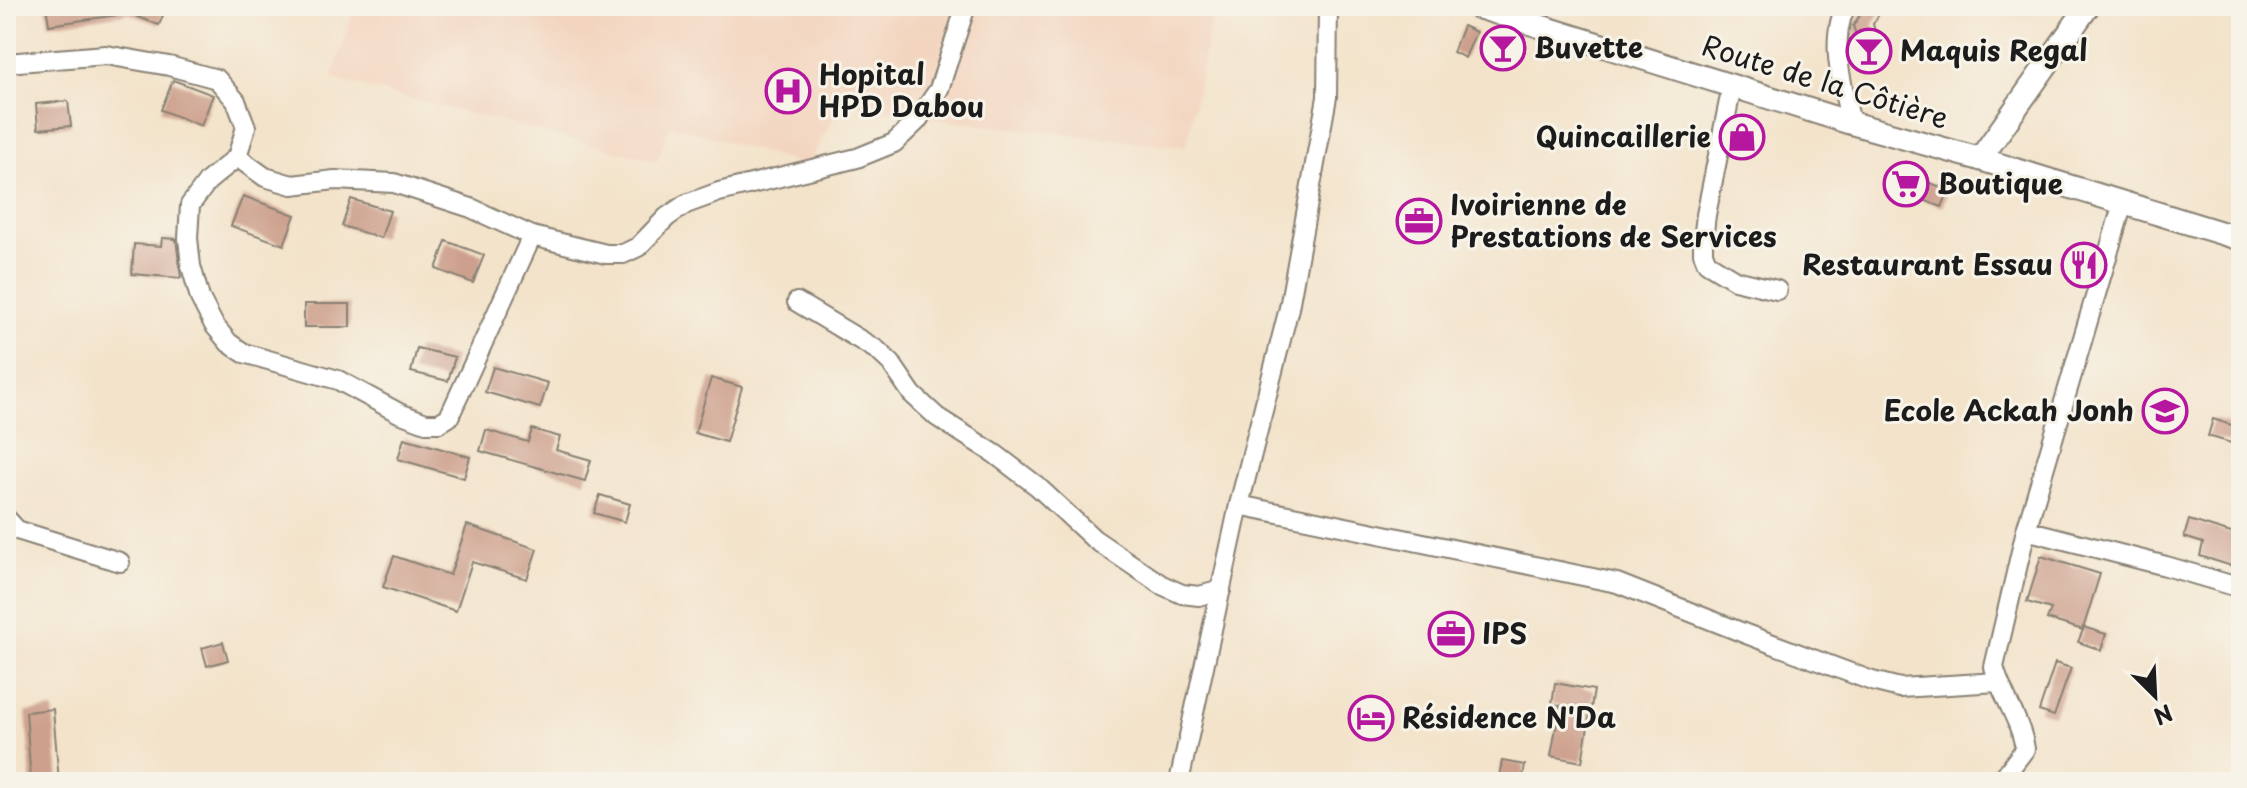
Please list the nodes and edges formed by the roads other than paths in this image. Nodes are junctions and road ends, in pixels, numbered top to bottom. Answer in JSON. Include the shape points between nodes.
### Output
{"nodes":[{"id":1,"x":966,"y":6,"type":"edge"},
{"id":2,"x":1328,"y":6,"type":"edge"},
{"id":3,"x":1475,"y":6,"type":"edge"},
{"id":4,"x":1846,"y":6,"type":"edge"},
{"id":5,"x":2088,"y":6,"type":"edge"},
{"id":6,"x":6,"y":63,"type":"edge"},
{"id":7,"x":1732,"y":86,"type":"junction"},
{"id":8,"x":1851,"y":123,"type":"junction"},
{"id":9,"x":237,"y":157,"type":"junction"},
{"id":10,"x":1980,"y":159,"type":"junction"},
{"id":11,"x":2123,"y":203,"type":"junction"},
{"id":12,"x":532,"y":236,"type":"junction"},
{"id":13,"x":2241,"y":239,"type":"edge"},
{"id":14,"x":1777,"y":290,"type":"dead end"},
{"id":15,"x":797,"y":302,"type":"dead end"},
{"id":16,"x":1239,"y":505,"type":"junction"},
{"id":17,"x":6,"y":518,"type":"edge"},
{"id":18,"x":2026,"y":530,"type":"junction"},
{"id":19,"x":120,"y":562,"type":"dead end"},
{"id":20,"x":2241,"y":588,"type":"edge"},
{"id":21,"x":1221,"y":590,"type":"junction"},
{"id":22,"x":1998,"y":682,"type":"junction"},
{"id":23,"x":1179,"y":782,"type":"edge"},
{"id":24,"x":2000,"y":782,"type":"edge"}],
"edges":[{"from":1,"to":12,"type":"street","via":[[939,89],[894,143],[686,204],[623,254]]},
{"from":2,"to":16,"type":"street","via":[[1327,97],[1289,308]]},
{"from":3,"to":7,"type":"main road","name":"Route de la Côtière"},
{"from":4,"to":8,"type":"street","via":[[1837,37]]},
{"from":5,"to":10,"type":"main road"},
{"from":6,"to":9,"type":"street","via":[[106,55],[217,79],[236,101],[246,127]]},
{"from":7,"to":8,"type":"main road","name":"Route de la Côtière"},
{"from":7,"to":14,"type":"street","via":[[1703,253],[1707,263],[1735,280]]},
{"from":8,"to":10,"type":"main road","name":"Route de la Côtière"},
{"from":9,"to":12,"type":"street","via":[[265,177],[292,185],[335,180],[394,183],[471,208]]},
{"from":9,"to":12,"type":"street","via":[[190,205],[191,266],[214,325],[244,353],[338,380],[426,423],[449,417]]},
{"from":10,"to":11,"type":"main road","name":"Route de la Côtière"},
{"from":11,"to":13,"type":"main road","name":"Route de la Côtière"},
{"from":11,"to":18,"type":"street"},
{"from":15,"to":21,"type":"street","via":[[877,350],[937,417],[1037,486],[1094,539],[1182,594]]},
{"from":16,"to":21,"type":"street"},
{"from":16,"to":22,"type":"street","via":[[1617,583],[1900,688]]},
{"from":17,"to":19,"type":"street","via":[[17,530]]},
{"from":18,"to":20,"type":"street"},
{"from":18,"to":22,"type":"street","via":[[1994,667]]},
{"from":21,"to":23,"type":"street"},
{"from":22,"to":24,"type":"street","via":[[2025,749]]}]}
